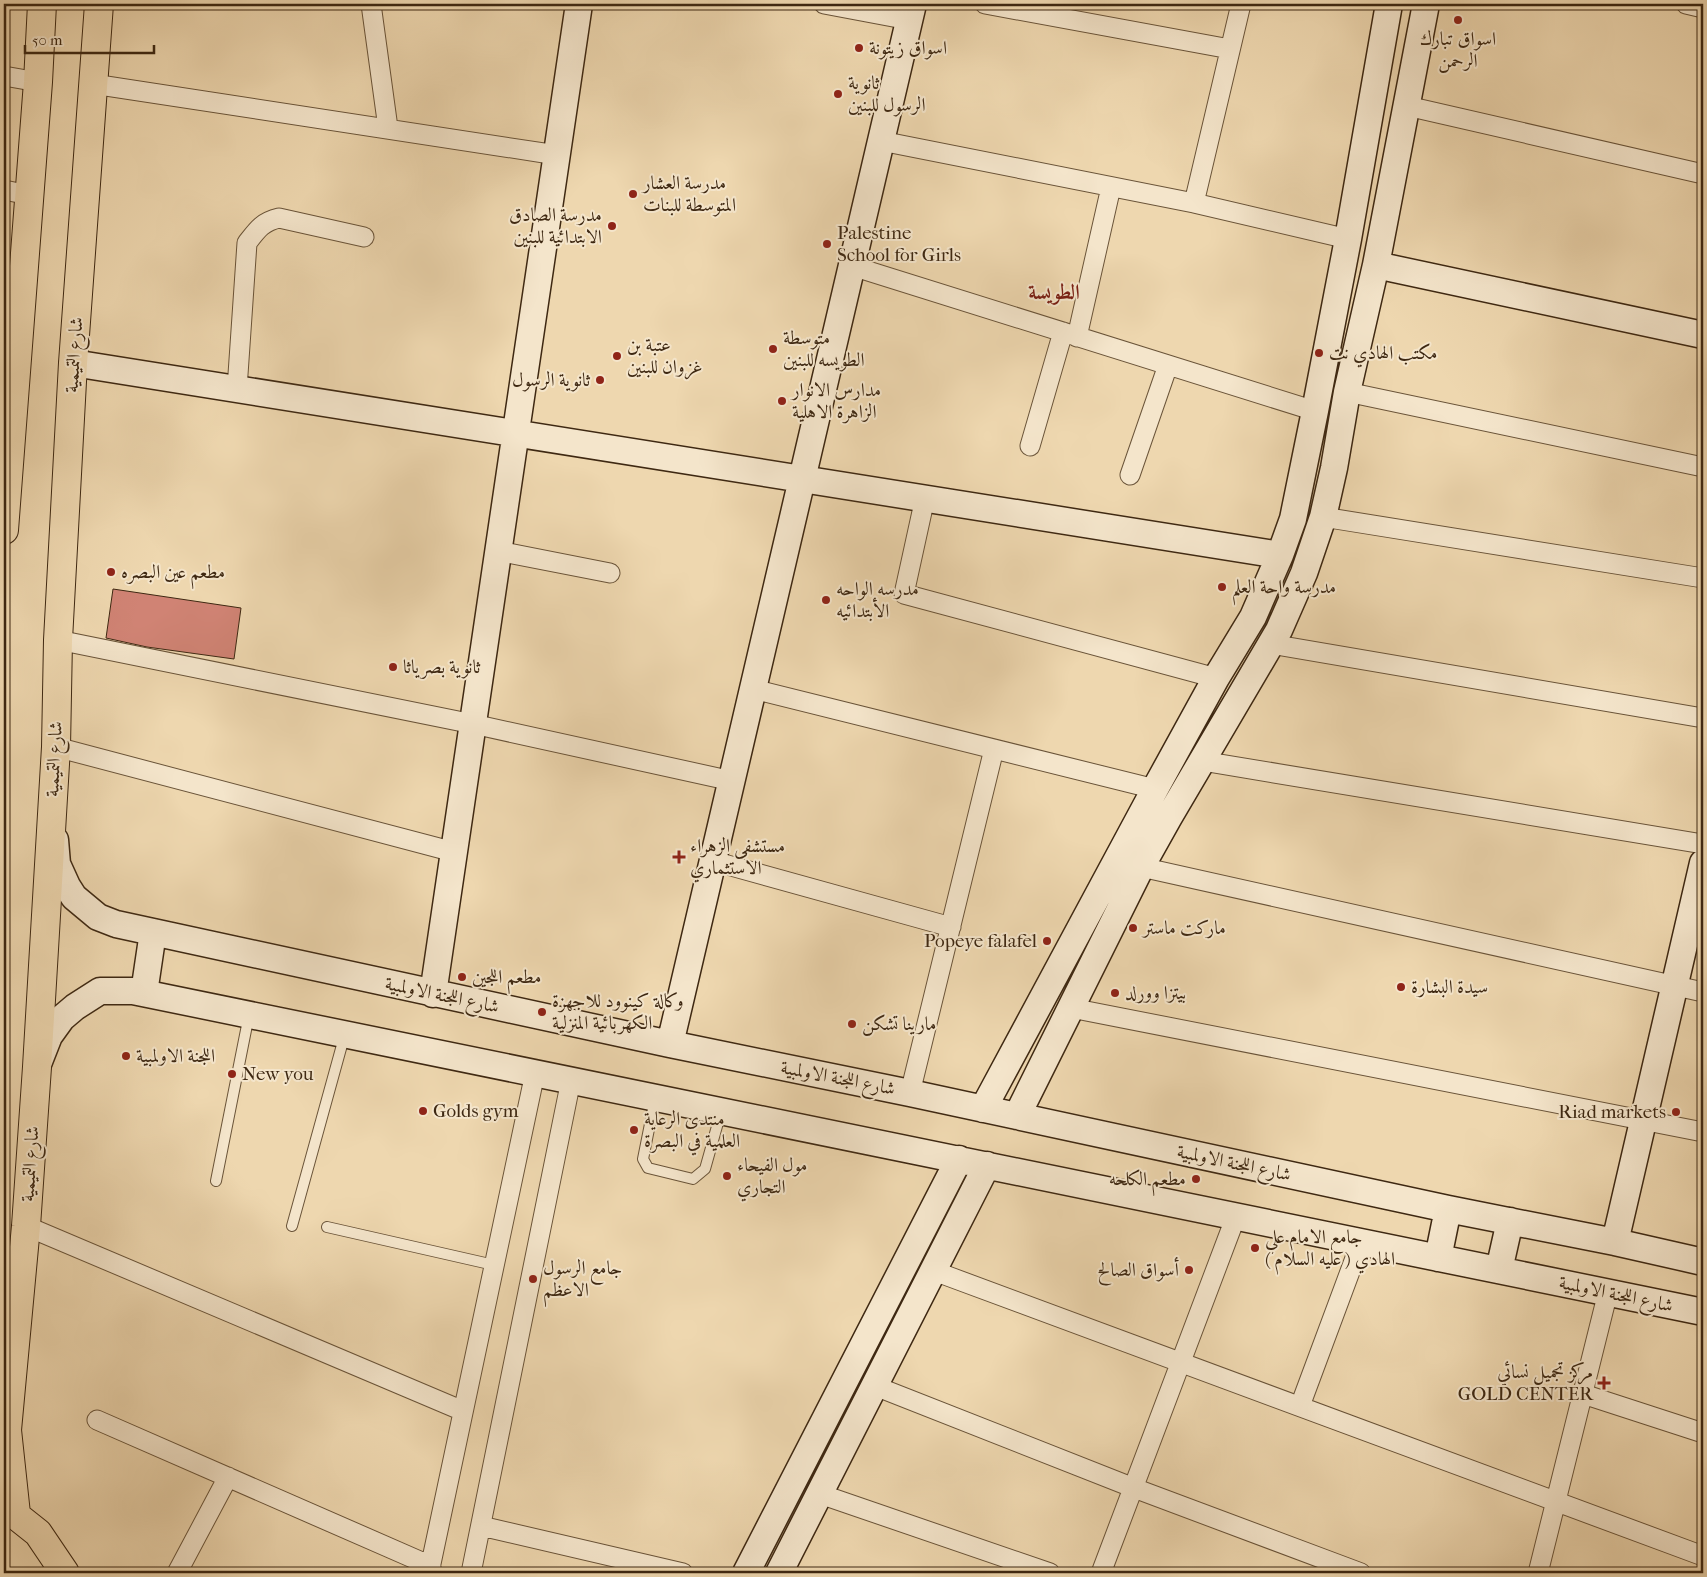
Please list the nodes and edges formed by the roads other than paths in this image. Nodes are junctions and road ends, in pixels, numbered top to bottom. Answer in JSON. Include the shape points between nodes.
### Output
{"nodes":[{"id":1,"x":42,"y":4,"type":"edge"},
{"id":2,"x":98,"y":4,"type":"edge"},
{"id":3,"x":372,"y":4,"type":"edge"},
{"id":4,"x":579,"y":4,"type":"edge"},
{"id":5,"x":824,"y":4,"type":"edge"},
{"id":6,"x":984,"y":4,"type":"edge"},
{"id":7,"x":1241,"y":4,"type":"edge"},
{"id":8,"x":1389,"y":4,"type":"edge"},
{"id":9,"x":1426,"y":4,"type":"edge"},
{"id":10,"x":1686,"y":4,"type":"edge"},
{"id":11,"x":1703,"y":8,"type":"edge"},
{"id":12,"x":911,"y":12,"type":"edge"},
{"id":13,"x":1230,"y":49,"type":"junction"},
{"id":14,"x":4,"y":76,"type":"edge"},
{"id":15,"x":38,"y":82,"type":"junction"},
{"id":16,"x":93,"y":84,"type":"junction"},
{"id":17,"x":1405,"y":117,"type":"junction"},
{"id":18,"x":1369,"y":119,"type":"junction"},
{"id":19,"x":388,"y":128,"type":"junction"},
{"id":20,"x":881,"y":141,"type":"junction"},
{"id":21,"x":557,"y":155,"type":"junction"},
{"id":22,"x":1703,"y":174,"type":"edge"},
{"id":23,"x":1111,"y":187,"type":"junction"},
{"id":24,"x":16,"y":193,"type":"edge"},
{"id":25,"x":1194,"y":203,"type":"junction"},
{"id":26,"x":364,"y":237,"type":"dead end"},
{"id":27,"x":1348,"y":239,"type":"junction"},
{"id":28,"x":1376,"y":265,"type":"junction"},
{"id":29,"x":852,"y":266,"type":"junction"},
{"id":30,"x":1070,"y":334,"type":"junction"},
{"id":31,"x":1703,"y":335,"type":"edge"},
{"id":32,"x":10,"y":359,"type":"edge"},
{"id":33,"x":73,"y":363,"type":"junction"},
{"id":34,"x":1168,"y":365,"type":"junction"},
{"id":35,"x":237,"y":389,"type":"junction"},
{"id":36,"x":1347,"y":392,"type":"junction"},
{"id":37,"x":1315,"y":411,"type":"junction"},
{"id":38,"x":516,"y":434,"type":"junction"},
{"id":39,"x":1030,"y":446,"type":"dead end"},
{"id":40,"x":1703,"y":467,"type":"edge"},
{"id":41,"x":1130,"y":475,"type":"dead end"},
{"id":42,"x":802,"y":479,"type":"junction"},
{"id":43,"x":924,"y":498,"type":"junction"},
{"id":44,"x":1323,"y":517,"type":"junction"},
{"id":45,"x":4,"y":530,"type":"edge"},
{"id":46,"x":498,"y":551,"type":"junction"},
{"id":47,"x":1280,"y":555,"type":"junction"},
{"id":48,"x":610,"y":574,"type":"dead end"},
{"id":49,"x":1703,"y":578,"type":"edge"},
{"id":50,"x":1253,"y":617,"type":"junction"},
{"id":51,"x":1275,"y":637,"type":"junction"},
{"id":52,"x":58,"y":640,"type":"junction"},
{"id":53,"x":1216,"y":678,"type":"junction"},
{"id":54,"x":753,"y":689,"type":"junction"},
{"id":55,"x":1703,"y":718,"type":"edge"},
{"id":56,"x":473,"y":724,"type":"junction"},
{"id":57,"x":56,"y":747,"type":"junction"},
{"id":58,"x":994,"y":749,"type":"junction"},
{"id":59,"x":1202,"y":761,"type":"junction"},
{"id":60,"x":732,"y":781,"type":"junction"},
{"id":61,"x":1155,"y":789,"type":"junction"},
{"id":62,"x":51,"y":806,"type":"junction"},
{"id":63,"x":1703,"y":844,"type":"edge"},
{"id":64,"x":454,"y":852,"type":"junction"},
{"id":65,"x":713,"y":861,"type":"junction"},
{"id":66,"x":1703,"y":863,"type":"edge"},
{"id":67,"x":1142,"y":867,"type":"junction"},
{"id":68,"x":951,"y":926,"type":"junction"},
{"id":69,"x":153,"y":932,"type":"junction"},
{"id":70,"x":1674,"y":987,"type":"junction"},
{"id":71,"x":1703,"y":992,"type":"edge"},
{"id":72,"x":144,"y":993,"type":"junction"},
{"id":73,"x":433,"y":994,"type":"junction"},
{"id":74,"x":1071,"y":1008,"type":"junction"},
{"id":75,"x":249,"y":1014,"type":"junction"},
{"id":76,"x":345,"y":1034,"type":"junction"},
{"id":77,"x":670,"y":1044,"type":"junction"},
{"id":78,"x":37,"y":1067,"type":"junction"},
{"id":79,"x":535,"y":1073,"type":"junction"},
{"id":80,"x":571,"y":1080,"type":"junction"},
{"id":81,"x":910,"y":1093,"type":"junction"},
{"id":82,"x":655,"y":1097,"type":"junction"},
{"id":83,"x":983,"y":1109,"type":"junction"},
{"id":84,"x":721,"y":1111,"type":"junction"},
{"id":85,"x":1016,"y":1116,"type":"junction"},
{"id":86,"x":1643,"y":1120,"type":"junction"},
{"id":87,"x":1703,"y":1132,"type":"edge"},
{"id":88,"x":959,"y":1160,"type":"junction"},
{"id":89,"x":987,"y":1165,"type":"junction"},
{"id":90,"x":216,"y":1181,"type":"dead end"},
{"id":91,"x":1448,"y":1209,"type":"junction"},
{"id":92,"x":1236,"y":1216,"type":"junction"},
{"id":93,"x":1510,"y":1221,"type":"junction"},
{"id":94,"x":26,"y":1226,"type":"junction"},
{"id":95,"x":292,"y":1226,"type":"dead end"},
{"id":96,"x":327,"y":1227,"type":"dead end"},
{"id":97,"x":1361,"y":1242,"type":"junction"},
{"id":98,"x":1614,"y":1242,"type":"junction"},
{"id":99,"x":1438,"y":1258,"type":"junction"},
{"id":100,"x":1703,"y":1262,"type":"edge"},
{"id":101,"x":494,"y":1265,"type":"junction"},
{"id":102,"x":1499,"y":1270,"type":"junction"},
{"id":103,"x":934,"y":1271,"type":"junction"},
{"id":104,"x":1608,"y":1292,"type":"junction"},
{"id":105,"x":1703,"y":1312,"type":"edge"},
{"id":106,"x":857,"y":1356,"type":"junction"},
{"id":107,"x":1182,"y":1362,"type":"junction"},
{"id":108,"x":879,"y":1378,"type":"junction"},
{"id":109,"x":1583,"y":1394,"type":"junction"},
{"id":110,"x":1300,"y":1406,"type":"junction"},
{"id":111,"x":464,"y":1411,"type":"junction"},
{"id":112,"x":98,"y":1420,"type":"dead end"},
{"id":113,"x":1703,"y":1434,"type":"edge"},
{"id":114,"x":228,"y":1478,"type":"junction"},
{"id":115,"x":1134,"y":1488,"type":"junction"},
{"id":116,"x":820,"y":1494,"type":"junction"},
{"id":117,"x":1556,"y":1501,"type":"junction"},
{"id":118,"x":10,"y":1510,"type":"edge"},
{"id":119,"x":481,"y":1526,"type":"junction"},
{"id":120,"x":1703,"y":1556,"type":"edge"},
{"id":121,"x":430,"y":1570,"type":"edge"},
{"id":122,"x":65,"y":1573,"type":"edge"},
{"id":123,"x":177,"y":1573,"type":"edge"},
{"id":124,"x":471,"y":1573,"type":"edge"},
{"id":125,"x":683,"y":1573,"type":"edge"},
{"id":126,"x":746,"y":1573,"type":"edge"},
{"id":127,"x":779,"y":1573,"type":"edge"},
{"id":128,"x":1050,"y":1573,"type":"edge"},
{"id":129,"x":1101,"y":1573,"type":"edge"},
{"id":130,"x":1361,"y":1573,"type":"edge"},
{"id":131,"x":1538,"y":1573,"type":"edge"}],
"edges":[{"from":1,"to":15,"type":"main road"},
{"from":2,"to":16,"type":"main road","name":"شارع التميمية"},
{"from":3,"to":19,"type":"street"},
{"from":4,"to":21,"type":"main road"},
{"from":5,"to":12,"type":"street"},
{"from":6,"to":13,"type":"street"},
{"from":7,"to":13,"type":"street"},
{"from":8,"to":18,"type":"main road"},
{"from":9,"to":17,"type":"main road"},
{"from":10,"to":11,"type":"street"},
{"from":12,"to":20,"type":"main road"},
{"from":13,"to":25,"type":"street"},
{"from":14,"to":15,"type":"street"},
{"from":15,"to":24,"type":"main road"},
{"from":16,"to":19,"type":"street"},
{"from":16,"to":33,"type":"main road","name":"شارع التميمية"},
{"from":17,"to":18,"type":"main road"},
{"from":17,"to":22,"type":"street"},
{"from":17,"to":28,"type":"main road"},
{"from":18,"to":27,"type":"main road"},
{"from":19,"to":21,"type":"street"},
{"from":20,"to":23,"type":"street"},
{"from":20,"to":29,"type":"main road"},
{"from":21,"to":38,"type":"main road"},
{"from":23,"to":25,"type":"street"},
{"from":23,"to":30,"type":"street"},
{"from":24,"to":32,"type":"main road"},
{"from":25,"to":27,"type":"street"},
{"from":26,"to":35,"type":"street","via":[[278,218],[267,221],[256,231],[247,243]]},
{"from":27,"to":37,"type":"main road"},
{"from":28,"to":31,"type":"main road"},
{"from":28,"to":36,"type":"main road"},
{"from":29,"to":30,"type":"street"},
{"from":29,"to":42,"type":"main road"},
{"from":30,"to":34,"type":"street"},
{"from":30,"to":39,"type":"street"},
{"from":32,"to":45,"type":"main road"},
{"from":33,"to":35,"type":"main road"},
{"from":33,"to":52,"type":"main road","name":"شارع التميمية"},
{"from":34,"to":37,"type":"street"},
{"from":34,"to":41,"type":"street"},
{"from":35,"to":38,"type":"main road"},
{"from":36,"to":40,"type":"street"},
{"from":36,"to":44,"type":"main road"},
{"from":37,"to":47,"type":"main road","via":[[1293,519]]},
{"from":38,"to":42,"type":"main road"},
{"from":38,"to":46,"type":"main road"},
{"from":42,"to":43,"type":"main road"},
{"from":42,"to":54,"type":"main road"},
{"from":43,"to":47,"type":"main road"},
{"from":43,"to":53,"type":"street","via":[[904,594]]},
{"from":44,"to":49,"type":"street"},
{"from":44,"to":51,"type":"main road","via":[[1304,573]]},
{"from":46,"to":48,"type":"street"},
{"from":46,"to":56,"type":"main road"},
{"from":47,"to":50,"type":"main road"},
{"from":50,"to":51,"type":"main road"},
{"from":50,"to":53,"type":"main road"},
{"from":51,"to":55,"type":"street"},
{"from":51,"to":59,"type":"main road"},
{"from":52,"to":56,"type":"street"},
{"from":52,"to":57,"type":"main road","name":"شارع التميمية"},
{"from":53,"to":61,"type":"main road"},
{"from":54,"to":58,"type":"street"},
{"from":54,"to":60,"type":"main road"},
{"from":56,"to":60,"type":"street"},
{"from":56,"to":64,"type":"main road"},
{"from":57,"to":62,"type":"main road","name":"شارع التميمية"},
{"from":57,"to":64,"type":"street"},
{"from":58,"to":61,"type":"street"},
{"from":58,"to":68,"type":"street"},
{"from":59,"to":63,"type":"street"},
{"from":59,"to":67,"type":"main road"},
{"from":60,"to":65,"type":"main road"},
{"from":61,"to":83,"type":"main road"},
{"from":62,"to":69,"type":"main road","name":"شارع اللجنة الاولمبية","via":[[57,864],[74,897],[98,917]]},
{"from":62,"to":78,"type":"main road","name":"شارع التميمية"},
{"from":64,"to":73,"type":"main road"},
{"from":65,"to":68,"type":"street"},
{"from":65,"to":77,"type":"main road"},
{"from":66,"to":70,"type":"main road"},
{"from":67,"to":70,"type":"street"},
{"from":67,"to":74,"type":"main road"},
{"from":68,"to":81,"type":"street"},
{"from":69,"to":72,"type":"main road"},
{"from":69,"to":73,"type":"main road","name":"شارع اللجنة الاولمبية"},
{"from":70,"to":71,"type":"street"},
{"from":70,"to":86,"type":"main road"},
{"from":72,"to":75,"type":"main road","name":"شارع اللجنة الاولمبية"},
{"from":72,"to":78,"type":"main road","name":"شارع اللجنة الاولمبية","via":[[100,992],[89,998],[62,1018],[49,1036]]},
{"from":73,"to":77,"type":"main road","name":"شارع اللجنة الاولمبية"},
{"from":74,"to":85,"type":"main road"},
{"from":74,"to":86,"type":"street"},
{"from":75,"to":76,"type":"main road","name":"شارع اللجنة الاولمبية"},
{"from":75,"to":90,"type":"lane"},
{"from":76,"to":79,"type":"main road","name":"شارع اللجنة الاولمبية"},
{"from":76,"to":95,"type":"lane"},
{"from":77,"to":81,"type":"main road","name":"شارع اللجنة الاولمبية"},
{"from":78,"to":94,"type":"main road","name":"شارع التميمية"},
{"from":79,"to":80,"type":"main road","name":"شارع اللجنة الاولمبية"},
{"from":79,"to":101,"type":"street"},
{"from":80,"to":82,"type":"main road","name":"شارع اللجنة الاولمبية"},
{"from":80,"to":119,"type":"street"},
{"from":81,"to":83,"type":"main road","name":"شارع اللجنة الاولمبية"},
{"from":82,"to":84,"type":"main road","name":"شارع اللجنة الاولمبية"},
{"from":82,"to":84,"type":"lane","via":[[643,1159],[648,1168],[693,1179],[705,1169]]},
{"from":83,"to":85,"type":"main road","name":"شارع اللجنة الاولمبية"},
{"from":84,"to":88,"type":"main road","name":"شارع اللجنة الاولمبية"},
{"from":85,"to":91,"type":"main road","name":"شارع اللجنة الاولمبية"},
{"from":86,"to":87,"type":"street"},
{"from":86,"to":98,"type":"main road"},
{"from":88,"to":89,"type":"main road","name":"شارع اللجنة الاولمبية"},
{"from":88,"to":106,"type":"main road"},
{"from":89,"to":92,"type":"main road","name":"شارع اللجنة الاولمبية"},
{"from":89,"to":103,"type":"main road"},
{"from":91,"to":93,"type":"main road","name":"شارع اللجنة الاولمبية"},
{"from":91,"to":99,"type":"main road"},
{"from":92,"to":97,"type":"main road","name":"شارع اللجنة الاولمبية"},
{"from":92,"to":107,"type":"street"},
{"from":93,"to":98,"type":"main road","name":"شارع اللجنة الاولمبية"},
{"from":93,"to":102,"type":"main road"},
{"from":94,"to":111,"type":"street"},
{"from":94,"to":118,"type":"main road","name":"شارع التميمية","via":[[7,1430]]},
{"from":96,"to":101,"type":"lane"},
{"from":97,"to":99,"type":"main road","name":"شارع اللجنة الاولمبية"},
{"from":97,"to":110,"type":"street"},
{"from":98,"to":100,"type":"main road","name":"شارع اللجنة الاولمبية"},
{"from":99,"to":102,"type":"main road","name":"شارع اللجنة الاولمبية"},
{"from":101,"to":111,"type":"street"},
{"from":102,"to":104,"type":"main road","name":"شارع اللجنة الاولمبية"},
{"from":103,"to":107,"type":"street"},
{"from":103,"to":108,"type":"main road"},
{"from":104,"to":105,"type":"main road","name":"شارع اللجنة الاولمبية"},
{"from":104,"to":109,"type":"street"},
{"from":106,"to":108,"type":"main road"},
{"from":106,"to":126,"type":"main road"},
{"from":107,"to":110,"type":"street"},
{"from":107,"to":115,"type":"street"},
{"from":108,"to":115,"type":"street"},
{"from":108,"to":116,"type":"main road"},
{"from":109,"to":113,"type":"street"},
{"from":109,"to":117,"type":"street"},
{"from":110,"to":117,"type":"street"},
{"from":111,"to":121,"type":"street"},
{"from":112,"to":114,"type":"street"},
{"from":114,"to":121,"type":"street"},
{"from":114,"to":123,"type":"street"},
{"from":115,"to":129,"type":"street"},
{"from":115,"to":130,"type":"street"},
{"from":116,"to":127,"type":"main road"},
{"from":116,"to":128,"type":"street"},
{"from":117,"to":120,"type":"street"},
{"from":117,"to":131,"type":"street"},
{"from":118,"to":122,"type":"main road","via":[[38,1533]]},
{"from":119,"to":124,"type":"street"},
{"from":119,"to":125,"type":"street"}]}
